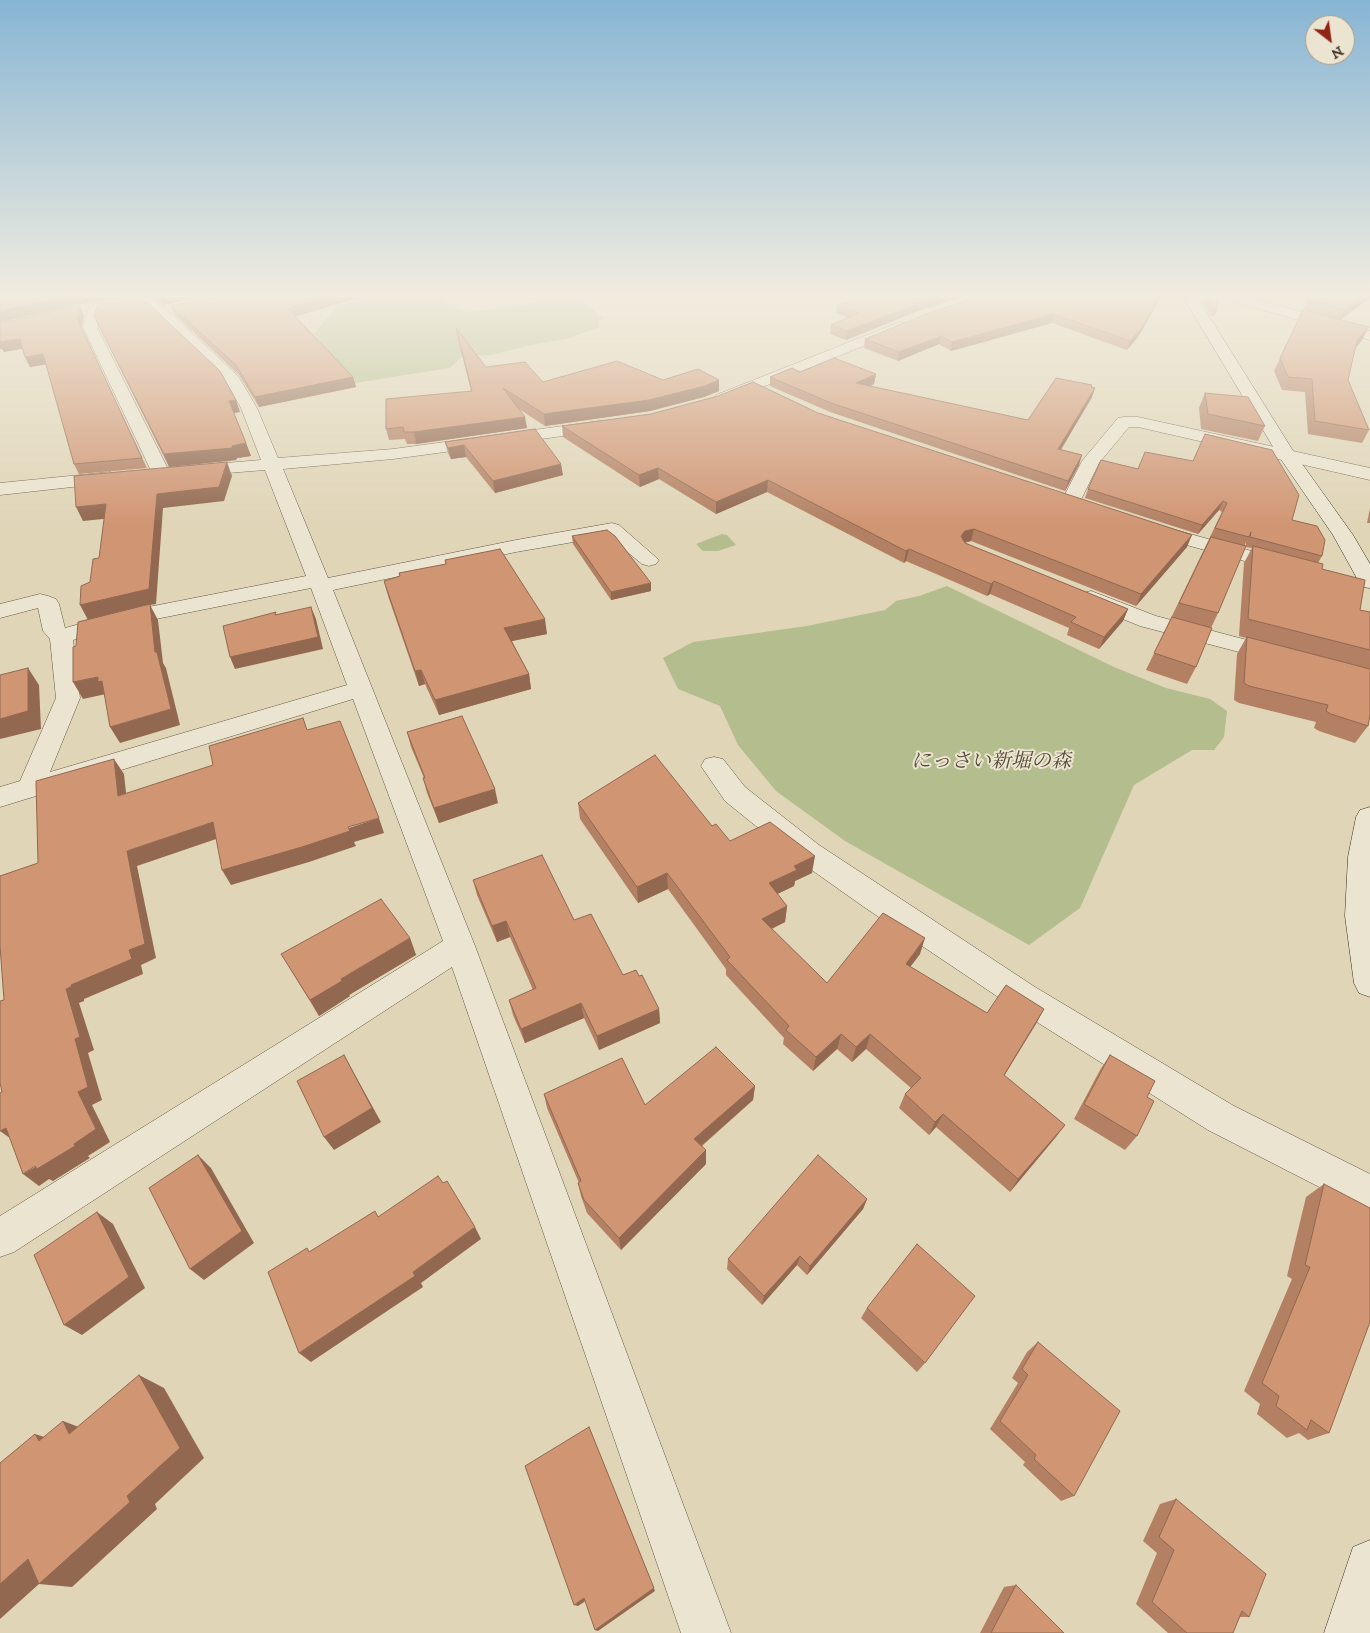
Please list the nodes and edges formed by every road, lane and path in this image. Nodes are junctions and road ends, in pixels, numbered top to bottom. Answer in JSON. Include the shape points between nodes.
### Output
{"nodes":[{"id":1,"x":112,"y":373,"type":"edge"},
{"id":2,"x":226,"y":373,"type":"edge"},
{"id":3,"x":784,"y":373,"type":"edge"},
{"id":4,"x":1238,"y":373,"type":"edge"},
{"id":5,"x":753,"y":386,"type":"junction"},
{"id":6,"x":771,"y":394,"type":"edge"},
{"id":7,"x":711,"y":402,"type":"edge"},
{"id":8,"x":616,"y":424,"type":"edge"},
{"id":9,"x":1287,"y":455,"type":"junction"},
{"id":10,"x":271,"y":464,"type":"junction"},
{"id":11,"x":161,"y":473,"type":"junction"},
{"id":12,"x":1370,"y":474,"type":"edge"},
{"id":13,"x":142,"y":475,"type":"edge"},
{"id":14,"x":123,"y":477,"type":"edge"},
{"id":15,"x":0,"y":489,"type":"edge"},
{"id":16,"x":1052,"y":496,"type":"edge"},
{"id":17,"x":1071,"y":502,"type":"junction"},
{"id":18,"x":1090,"y":508,"type":"edge"},
{"id":19,"x":1137,"y":524,"type":"edge"},
{"id":20,"x":649,"y":560,"type":"dead end"},
{"id":21,"x":1306,"y":572,"type":"edge"},
{"id":22,"x":319,"y":583,"type":"junction"},
{"id":23,"x":1361,"y":583,"type":"edge"},
{"id":24,"x":1370,"y":588,"type":"edge"},
{"id":25,"x":1068,"y":589,"type":"edge"},
{"id":26,"x":0,"y":611,"type":"edge"},
{"id":27,"x":61,"y":636,"type":"junction"},
{"id":28,"x":1293,"y":659,"type":"edge"},
{"id":29,"x":360,"y":689,"type":"junction"},
{"id":30,"x":714,"y":766,"type":"dead end"},
{"id":31,"x":31,"y":787,"type":"junction"},
{"id":32,"x":0,"y":797,"type":"edge"},
{"id":33,"x":1370,"y":817,"type":"edge"},
{"id":34,"x":460,"y":946,"type":"junction"},
{"id":35,"x":1370,"y":983,"type":"edge"},
{"id":36,"x":1370,"y":1194,"type":"edge"},
{"id":37,"x":0,"y":1238,"type":"edge"},
{"id":38,"x":1370,"y":1564,"type":"edge"},
{"id":39,"x":706,"y":1633,"type":"edge"},
{"id":40,"x":1348,"y":1633,"type":"edge"}],
"edges":[{"from":1,"to":11,"type":"street"},
{"from":2,"to":10,"type":"street","via":[[249,408]]},
{"from":3,"to":5,"type":"street"},
{"from":4,"to":9,"type":"street"},
{"from":5,"to":6,"type":"street"},
{"from":5,"to":7,"type":"street"},
{"from":8,"to":10,"type":"street","via":[[393,454]]},
{"from":9,"to":12,"type":"street"},
{"from":9,"to":17,"type":"street","via":[[1138,422],[1124,422],[1091,460]]},
{"from":9,"to":23,"type":"street","via":[[1342,535]]},
{"from":10,"to":11,"type":"street"},
{"from":10,"to":22,"type":"street"},
{"from":11,"to":13,"type":"street"},
{"from":14,"to":15,"type":"street"},
{"from":16,"to":17,"type":"street"},
{"from":17,"to":18,"type":"street"},
{"from":19,"to":21,"type":"street"},
{"from":20,"to":22,"type":"street","via":[[612,529]]},
{"from":22,"to":27,"type":"street","via":[[123,619]]},
{"from":22,"to":29,"type":"street"},
{"from":23,"to":24,"type":"street"},
{"from":25,"to":28,"type":"street","via":[[1148,621]]},
{"from":26,"to":27,"type":"street","via":[[40,601],[48,604],[54,631]]},
{"from":27,"to":31,"type":"street","via":[[68,698]]},
{"from":29,"to":31,"type":"street"},
{"from":29,"to":34,"type":"street"},
{"from":30,"to":36,"type":"street","via":[[735,794],[808,852],[1024,997],[1221,1118]]},
{"from":31,"to":32,"type":"street"},
{"from":33,"to":35,"type":"street","via":[[1362,857],[1360,916]]},
{"from":34,"to":37,"type":"street"},
{"from":34,"to":39,"type":"street"},
{"from":38,"to":40,"type":"street"}]}
